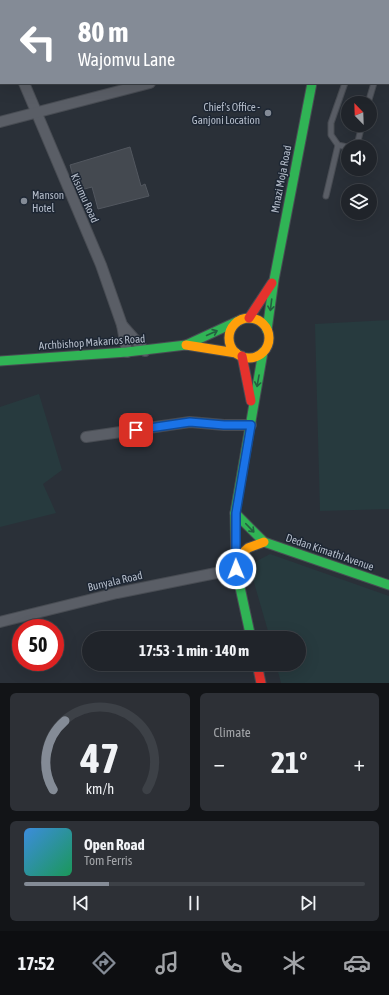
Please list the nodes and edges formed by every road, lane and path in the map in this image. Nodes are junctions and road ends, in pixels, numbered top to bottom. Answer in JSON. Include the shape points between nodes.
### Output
{"nodes":[{"id":1,"x":24,"y":84,"type":"edge"},
{"id":2,"x":146,"y":84,"type":"edge"},
{"id":3,"x":312,"y":84,"type":"edge"},
{"id":4,"x":345,"y":84,"type":"edge"},
{"id":5,"x":374,"y":84,"type":"edge"},
{"id":6,"x":370,"y":96,"type":"edge"},
{"id":7,"x":35,"y":112,"type":"junction"},
{"id":8,"x":0,"y":122,"type":"edge"},
{"id":9,"x":360,"y":132,"type":"edge"},
{"id":10,"x":338,"y":145,"type":"junction"},
{"id":11,"x":326,"y":196,"type":"dead end"},
{"id":12,"x":274,"y":280,"type":"junction"},
{"id":13,"x":249,"y":318,"type":"junction"},
{"id":14,"x":238,"y":321,"type":"junction"},
{"id":15,"x":122,"y":325,"type":"junction"},
{"id":16,"x":268,"y":330,"type":"junction"},
{"id":17,"x":186,"y":345,"type":"junction"},
{"id":18,"x":145,"y":351,"type":"junction"},
{"id":19,"x":127,"y":352,"type":"junction"},
{"id":20,"x":263,"y":352,"type":"junction"},
{"id":21,"x":239,"y":354,"type":"junction"},
{"id":22,"x":0,"y":361,"type":"edge"},
{"id":23,"x":253,"y":410,"type":"junction"},
{"id":24,"x":251,"y":425,"type":"junction"},
{"id":25,"x":86,"y":437,"type":"dead end"},
{"id":26,"x":236,"y":513,"type":"junction"},
{"id":27,"x":264,"y":542,"type":"junction"},
{"id":28,"x":236,"y":564,"type":"junction"},
{"id":29,"x":389,"y":585,"type":"edge"},
{"id":30,"x":0,"y":622,"type":"edge"},
{"id":31,"x":250,"y":631,"type":"edge"},
{"id":32,"x":258,"y":671,"type":"edge"},
{"id":33,"x":261,"y":683,"type":"edge"}],
"edges":[{"from":1,"to":7,"type":"street","name":"Kisumu Road"},
{"from":2,"to":7,"type":"street"},
{"from":3,"to":12,"type":"main road","name":"Mnazi Moja Road"},
{"from":4,"to":10,"type":"lane","via":[[331,123],[331,135]]},
{"from":5,"to":6,"type":"lane"},
{"from":7,"to":8,"type":"street"},
{"from":7,"to":15,"type":"street","name":"Kisumu Road","via":[[100,265]]},
{"from":9,"to":10,"type":"lane","via":[[358,141],[347,147]]},
{"from":10,"to":11,"type":"lane"},
{"from":12,"to":13,"type":"main road"},
{"from":12,"to":16,"type":"main road","name":"Mnazi Moja Road","one_way":true},
{"from":13,"to":14,"type":"main road"},
{"from":13,"to":16,"type":"main road","via":[[257,320]]},
{"from":17,"to":14,"type":"main road","one_way":true},
{"from":14,"to":21,"type":"main road","via":[[231,331],[230,342]]},
{"from":15,"to":18,"type":"street","name":"Kisumu Road"},
{"from":15,"to":19,"type":"street","name":"Kisumu Road"},
{"from":16,"to":20,"type":"main road","via":[[268,346]]},
{"from":17,"to":18,"type":"main road","name":"Archbishop Makarios Road"},
{"from":17,"to":21,"type":"main road"},
{"from":18,"to":19,"type":"main road","name":"Archbishop Makarios Road"},
{"from":19,"to":22,"type":"main road","name":"Archbishop Makarios Road"},
{"from":20,"to":21,"type":"main road","via":[[249,358]]},
{"from":20,"to":23,"type":"main road","one_way":true},
{"from":21,"to":23,"type":"main road"},
{"from":23,"to":24,"type":"main road"},
{"from":24,"to":25,"type":"street","via":[[190,422]]},
{"from":24,"to":26,"type":"main road"},
{"from":26,"to":27,"type":"main road","name":"Dedan Kimathi Avenue","one_way":true},
{"from":26,"to":28,"type":"main road"},
{"from":27,"to":28,"type":"main road","via":[[247,548]]},
{"from":27,"to":29,"type":"main road","name":"Dedan Kimathi Avenue"},
{"from":28,"to":30,"type":"street","name":"Bunyala Road"},
{"from":28,"to":31,"type":"main road"},
{"from":32,"to":33,"type":"main road"}]}
